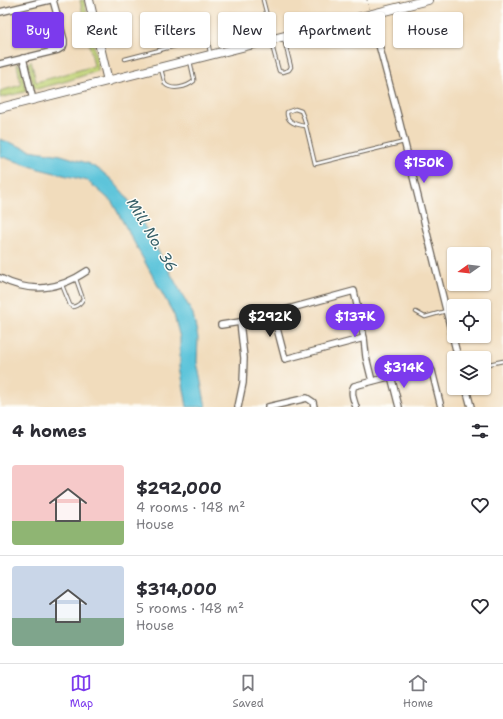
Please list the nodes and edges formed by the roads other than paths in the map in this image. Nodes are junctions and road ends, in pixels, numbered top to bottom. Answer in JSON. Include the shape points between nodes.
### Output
{"nodes":[{"id":1,"x":50,"y":0,"type":"edge"},
{"id":2,"x":53,"y":0,"type":"edge"},
{"id":3,"x":89,"y":0,"type":"edge"},
{"id":4,"x":263,"y":0,"type":"edge"},
{"id":5,"x":428,"y":0,"type":"edge"},
{"id":6,"x":0,"y":12,"type":"edge"},
{"id":7,"x":266,"y":12,"type":"edge"},
{"id":8,"x":382,"y":12,"type":"edge"},
{"id":9,"x":283,"y":37,"type":"joint"},
{"id":10,"x":276,"y":38,"type":"edge"},
{"id":11,"x":238,"y":48,"type":"edge"},
{"id":12,"x":274,"y":48,"type":"edge"},
{"id":13,"x":380,"y":48,"type":"edge"},
{"id":14,"x":211,"y":55,"type":"junction"},
{"id":15,"x":23,"y":58,"type":"junction"},
{"id":16,"x":125,"y":59,"type":"dead end"},
{"id":17,"x":190,"y":60,"type":"junction"},
{"id":18,"x":0,"y":64,"type":"edge"},
{"id":19,"x":161,"y":68,"type":"junction"},
{"id":20,"x":108,"y":81,"type":"junction"},
{"id":21,"x":33,"y":100,"type":"junction"},
{"id":22,"x":0,"y":108,"type":"edge"},
{"id":23,"x":305,"y":126,"type":"junction"},
{"id":24,"x":405,"y":142,"type":"junction"},
{"id":25,"x":87,"y":271,"type":"dead end"},
{"id":26,"x":0,"y":278,"type":"edge"},
{"id":27,"x":76,"y":279,"type":"junction"},
{"id":28,"x":62,"y":284,"type":"junction"},
{"id":29,"x":447,"y":311,"type":"joint"},
{"id":30,"x":416,"y":312,"type":"dead end"},
{"id":31,"x":273,"y":313,"type":"junction"},
{"id":32,"x":240,"y":322,"type":"junction"},
{"id":33,"x":222,"y":325,"type":"dead end"},
{"id":34,"x":364,"y":338,"type":"junction"},
{"id":35,"x":503,"y":360,"type":"edge"},
{"id":36,"x":491,"y":363,"type":"edge"},
{"id":37,"x":391,"y":376,"type":"junction"},
{"id":38,"x":372,"y":382,"type":"junction"},
{"id":39,"x":468,"y":395,"type":"edge"},
{"id":40,"x":238,"y":407,"type":"edge"},
{"id":41,"x":268,"y":407,"type":"edge"},
{"id":42,"x":314,"y":407,"type":"edge"},
{"id":43,"x":356,"y":407,"type":"edge"},
{"id":44,"x":399,"y":407,"type":"edge"},
{"id":45,"x":441,"y":407,"type":"edge"},
{"id":46,"x":471,"y":407,"type":"edge"}],
"edges":[{"from":1,"to":6,"type":"street"},
{"from":2,"to":15,"type":"street","via":[[64,40],[63,47]]},
{"from":3,"to":20,"type":"main road"},
{"from":4,"to":7,"type":"lane"},
{"from":5,"to":8,"type":"main road"},
{"from":9,"to":10,"type":"main road"},
{"from":9,"to":12,"type":"lane","via":[[291,67],[289,70],[279,71]]},
{"from":11,"to":14,"type":"main road"},
{"from":13,"to":24,"type":"street"},
{"from":14,"to":16,"type":"lane","via":[[208,41],[202,39]]},
{"from":14,"to":17,"type":"main road"},
{"from":15,"to":18,"type":"street"},
{"from":15,"to":21,"type":"street"},
{"from":17,"to":19,"type":"main road"},
{"from":17,"to":19,"type":"lane","via":[[194,81],[178,88],[170,88],[164,84]]},
{"from":19,"to":20,"type":"main road"},
{"from":20,"to":21,"type":"main road"},
{"from":21,"to":22,"type":"main road"},
{"from":23,"to":23,"type":"lane","via":[[301,111],[295,109],[287,112],[289,120]]},
{"from":23,"to":24,"type":"lane","via":[[315,164]]},
{"from":24,"to":29,"type":"street"},
{"from":25,"to":27,"type":"street"},
{"from":26,"to":28,"type":"street","via":[[24,287],[37,288]]},
{"from":27,"to":28,"type":"street"},
{"from":27,"to":28,"type":"lane","via":[[83,299],[73,307]]},
{"from":29,"to":30,"type":"lane","via":[[425,317]]},
{"from":31,"to":32,"type":"street"},
{"from":31,"to":34,"type":"street","via":[[284,359]]},
{"from":31,"to":34,"type":"street","via":[[354,291]]},
{"from":32,"to":33,"type":"street"},
{"from":32,"to":40,"type":"street","via":[[244,358],[243,383]]},
{"from":34,"to":38,"type":"street"},
{"from":35,"to":36,"type":"lane"},
{"from":37,"to":38,"type":"street"},
{"from":37,"to":44,"type":"street"},
{"from":37,"to":45,"type":"street","via":[[424,367],[430,368]]},
{"from":38,"to":43,"type":"street","via":[[352,388]]},
{"from":39,"to":46,"type":"street"},
{"from":41,"to":42,"type":"street","via":[[307,398],[313,402]]}]}
